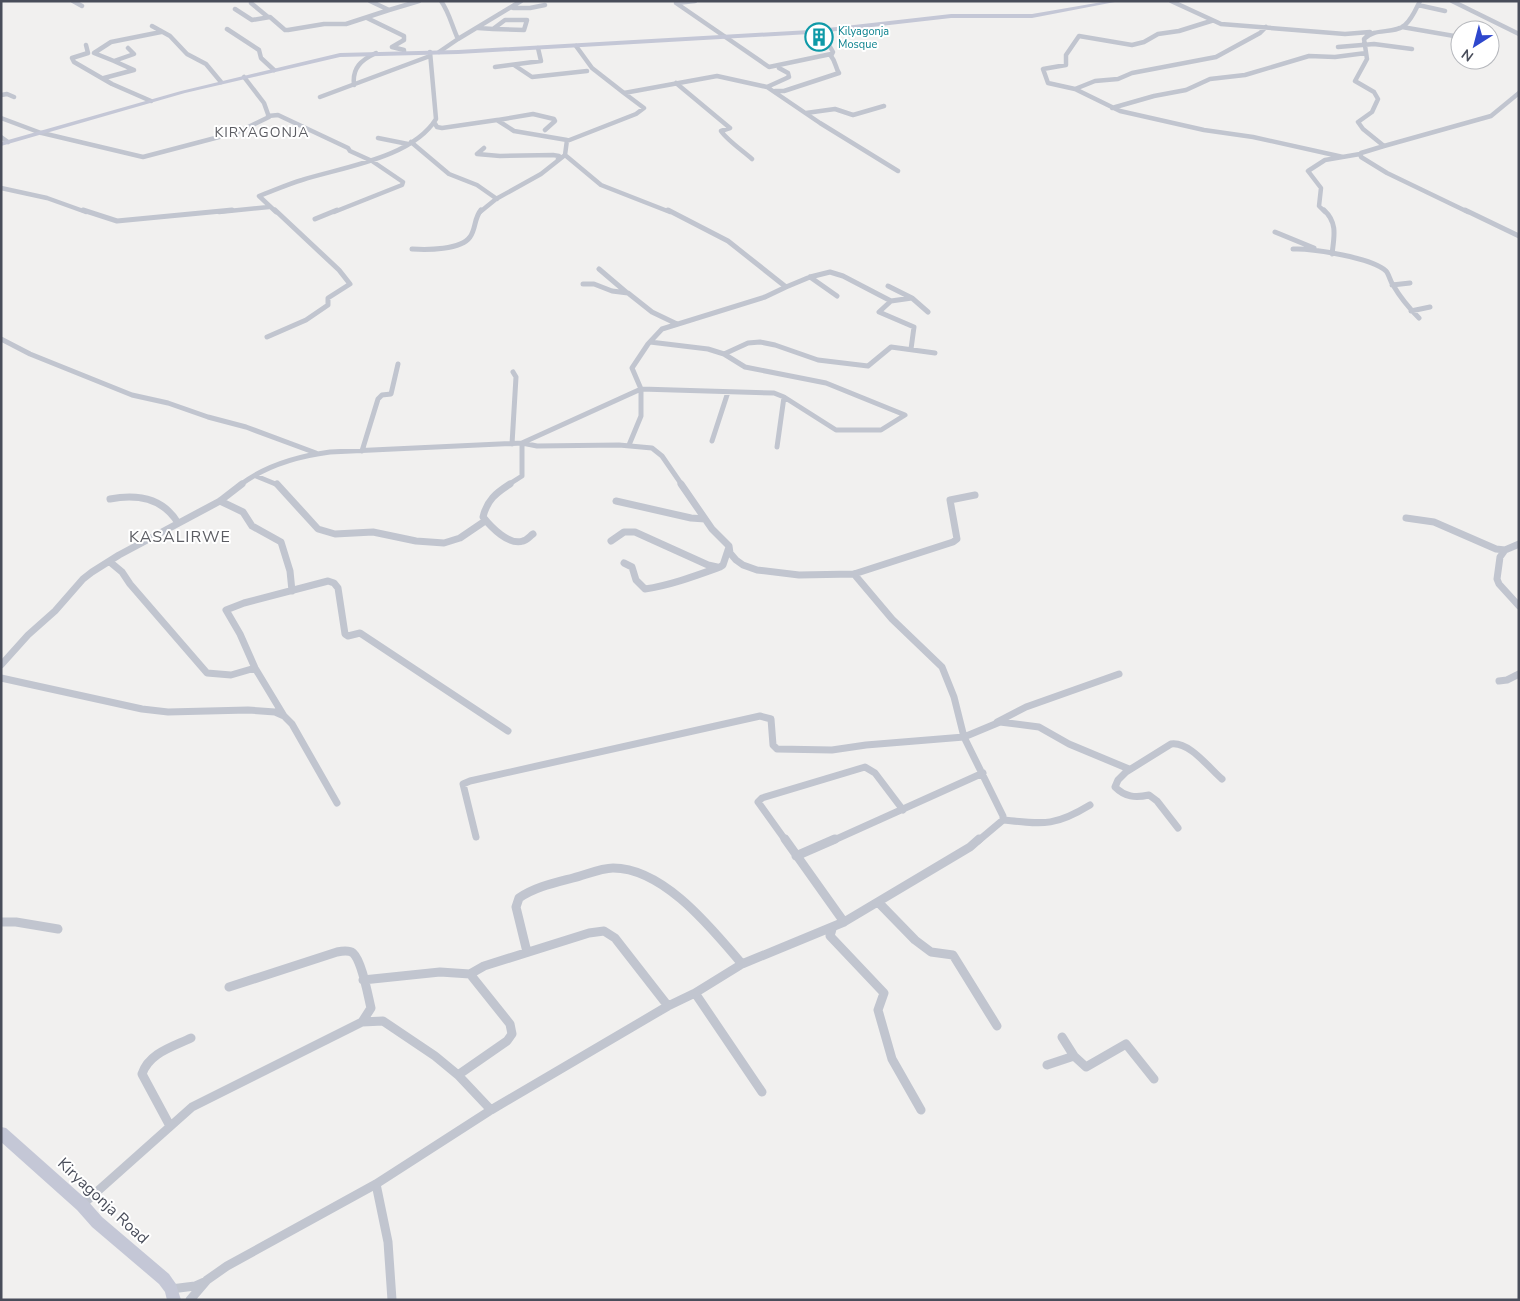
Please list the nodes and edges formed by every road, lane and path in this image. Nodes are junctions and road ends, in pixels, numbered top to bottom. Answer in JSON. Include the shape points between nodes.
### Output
{"nodes":[{"id":1,"x":73,"y":1,"type":"edge"},
{"id":2,"x":370,"y":1,"type":"edge"},
{"id":3,"x":419,"y":1,"type":"edge"},
{"id":4,"x":441,"y":1,"type":"edge"},
{"id":5,"x":521,"y":1,"type":"edge"},
{"id":6,"x":695,"y":1,"type":"edge"},
{"id":7,"x":1118,"y":1,"type":"edge"},
{"id":8,"x":1171,"y":1,"type":"edge"},
{"id":9,"x":1452,"y":1,"type":"edge"},
{"id":10,"x":251,"y":3,"type":"dead end"},
{"id":11,"x":1419,"y":3,"type":"edge"},
{"id":12,"x":545,"y":5,"type":"dead end"},
{"id":13,"x":82,"y":6,"type":"dead end"},
{"id":14,"x":513,"y":8,"type":"junction"},
{"id":15,"x":236,"y":9,"type":"dead end"},
{"id":16,"x":389,"y":10,"type":"junction"},
{"id":17,"x":1445,"y":11,"type":"dead end"},
{"id":18,"x":268,"y":17,"type":"junction"},
{"id":19,"x":366,"y":18,"type":"junction"},
{"id":20,"x":1211,"y":21,"type":"junction"},
{"id":21,"x":152,"y":26,"type":"dead end"},
{"id":22,"x":1266,"y":27,"type":"junction"},
{"id":23,"x":1402,"y":27,"type":"junction"},
{"id":24,"x":478,"y":28,"type":"junction"},
{"id":25,"x":228,"y":29,"type":"dead end"},
{"id":26,"x":493,"y":29,"type":"junction"},
{"id":27,"x":161,"y":32,"type":"junction"},
{"id":28,"x":810,"y":32,"type":"junction"},
{"id":29,"x":1373,"y":32,"type":"junction"},
{"id":30,"x":1519,"y":34,"type":"edge"},
{"id":31,"x":1450,"y":35,"type":"edge"},
{"id":32,"x":725,"y":38,"type":"junction"},
{"id":33,"x":458,"y":39,"type":"junction"},
{"id":34,"x":86,"y":45,"type":"dead end"},
{"id":35,"x":576,"y":46,"type":"junction"},
{"id":36,"x":1365,"y":46,"type":"junction"},
{"id":37,"x":1338,"y":47,"type":"dead end"},
{"id":38,"x":128,"y":48,"type":"dead end"},
{"id":39,"x":538,"y":48,"type":"junction"},
{"id":40,"x":1412,"y":49,"type":"dead end"},
{"id":41,"x":376,"y":52,"type":"junction"},
{"id":42,"x":404,"y":52,"type":"junction"},
{"id":43,"x":439,"y":52,"type":"junction"},
{"id":44,"x":1366,"y":53,"type":"junction"},
{"id":45,"x":430,"y":54,"type":"junction"},
{"id":46,"x":831,"y":54,"type":"junction"},
{"id":47,"x":114,"y":61,"type":"junction"},
{"id":48,"x":514,"y":65,"type":"junction"},
{"id":49,"x":496,"y":67,"type":"dead end"},
{"id":50,"x":779,"y":68,"type":"dead end"},
{"id":51,"x":274,"y":70,"type":"junction"},
{"id":52,"x":587,"y":71,"type":"dead end"},
{"id":53,"x":244,"y":77,"type":"junction"},
{"id":54,"x":104,"y":78,"type":"junction"},
{"id":55,"x":221,"y":82,"type":"junction"},
{"id":56,"x":676,"y":83,"type":"junction"},
{"id":57,"x":354,"y":85,"type":"junction"},
{"id":58,"x":767,"y":87,"type":"junction"},
{"id":59,"x":1075,"y":89,"type":"junction"},
{"id":60,"x":775,"y":91,"type":"junction"},
{"id":61,"x":624,"y":93,"type":"junction"},
{"id":62,"x":1519,"y":93,"type":"edge"},
{"id":63,"x":1,"y":95,"type":"edge"},
{"id":64,"x":14,"y":97,"type":"dead end"},
{"id":65,"x":320,"y":97,"type":"dead end"},
{"id":66,"x":151,"y":101,"type":"junction"},
{"id":67,"x":884,"y":106,"type":"dead end"},
{"id":68,"x":1111,"y":108,"type":"junction"},
{"id":69,"x":806,"y":113,"type":"junction"},
{"id":70,"x":268,"y":116,"type":"junction"},
{"id":71,"x":1,"y":118,"type":"edge"},
{"id":72,"x":497,"y":120,"type":"junction"},
{"id":73,"x":434,"y":122,"type":"junction"},
{"id":74,"x":545,"y":130,"type":"dead end"},
{"id":75,"x":41,"y":133,"type":"junction"},
{"id":76,"x":1,"y":137,"type":"edge"},
{"id":77,"x":378,"y":138,"type":"dead end"},
{"id":78,"x":567,"y":140,"type":"junction"},
{"id":79,"x":8,"y":142,"type":"junction"},
{"id":80,"x":410,"y":143,"type":"junction"},
{"id":81,"x":1,"y":144,"type":"edge"},
{"id":82,"x":1384,"y":146,"type":"junction"},
{"id":83,"x":484,"y":148,"type":"dead end"},
{"id":84,"x":1360,"y":154,"type":"junction"},
{"id":85,"x":565,"y":155,"type":"junction"},
{"id":86,"x":1343,"y":158,"type":"junction"},
{"id":87,"x":558,"y":159,"type":"junction"},
{"id":88,"x":752,"y":159,"type":"dead end"},
{"id":89,"x":372,"y":161,"type":"junction"},
{"id":90,"x":898,"y":170,"type":"dead end"},
{"id":91,"x":1,"y":188,"type":"edge"},
{"id":92,"x":497,"y":199,"type":"junction"},
{"id":93,"x":270,"y":207,"type":"junction"},
{"id":94,"x":315,"y":219,"type":"dead end"},
{"id":95,"x":1275,"y":232,"type":"dead end"},
{"id":96,"x":1519,"y":236,"type":"edge"},
{"id":97,"x":412,"y":249,"type":"dead end"},
{"id":98,"x":1293,"y":249,"type":"dead end"},
{"id":99,"x":1324,"y":251,"type":"junction"},
{"id":100,"x":1332,"y":254,"type":"junction"},
{"id":101,"x":599,"y":269,"type":"dead end"},
{"id":102,"x":810,"y":277,"type":"junction"},
{"id":103,"x":1410,"y":283,"type":"dead end"},
{"id":104,"x":583,"y":284,"type":"dead end"},
{"id":105,"x":1392,"y":285,"type":"junction"},
{"id":106,"x":888,"y":286,"type":"dead end"},
{"id":107,"x":786,"y":287,"type":"junction"},
{"id":108,"x":623,"y":292,"type":"junction"},
{"id":109,"x":837,"y":296,"type":"dead end"},
{"id":110,"x":912,"y":298,"type":"junction"},
{"id":111,"x":891,"y":301,"type":"junction"},
{"id":112,"x":1421,"y":303,"type":"dead end"},
{"id":113,"x":1430,"y":307,"type":"dead end"},
{"id":114,"x":1409,"y":309,"type":"junction"},
{"id":115,"x":928,"y":312,"type":"dead end"},
{"id":116,"x":1419,"y":318,"type":"dead end"},
{"id":117,"x":676,"y":324,"type":"junction"},
{"id":118,"x":267,"y":337,"type":"dead end"},
{"id":119,"x":1,"y":339,"type":"edge"},
{"id":120,"x":650,"y":342,"type":"junction"},
{"id":121,"x":911,"y":349,"type":"junction"},
{"id":122,"x":935,"y":353,"type":"dead end"},
{"id":123,"x":724,"y":354,"type":"junction"},
{"id":124,"x":398,"y":364,"type":"dead end"},
{"id":125,"x":513,"y":372,"type":"dead end"},
{"id":126,"x":641,"y":389,"type":"junction"},
{"id":127,"x":728,"y":392,"type":"junction"},
{"id":128,"x":784,"y":397,"type":"junction"},
{"id":129,"x":712,"y":441,"type":"dead end"},
{"id":130,"x":522,"y":443,"type":"junction"},
{"id":131,"x":512,"y":444,"type":"junction"},
{"id":132,"x":629,"y":445,"type":"junction"},
{"id":133,"x":776,"y":447,"type":"dead end"},
{"id":134,"x":362,"y":451,"type":"junction"},
{"id":135,"x":316,"y":453,"type":"junction"},
{"id":136,"x":256,"y":476,"type":"junction"},
{"id":137,"x":975,"y":495,"type":"dead end"},
{"id":138,"x":110,"y":500,"type":"dead end"},
{"id":139,"x":220,"y":501,"type":"junction"},
{"id":140,"x":616,"y":501,"type":"dead end"},
{"id":141,"x":1406,"y":518,"type":"dead end"},
{"id":142,"x":705,"y":519,"type":"junction"},
{"id":143,"x":485,"y":521,"type":"junction"},
{"id":144,"x":178,"y":523,"type":"junction"},
{"id":145,"x":533,"y":534,"type":"dead end"},
{"id":146,"x":611,"y":541,"type":"dead end"},
{"id":147,"x":1519,"y":544,"type":"edge"},
{"id":148,"x":729,"y":546,"type":"junction"},
{"id":149,"x":1505,"y":550,"type":"junction"},
{"id":150,"x":110,"y":562,"type":"junction"},
{"id":151,"x":624,"y":564,"type":"dead end"},
{"id":152,"x":720,"y":567,"type":"junction"},
{"id":153,"x":854,"y":574,"type":"junction"},
{"id":154,"x":292,"y":591,"type":"junction"},
{"id":155,"x":1519,"y":606,"type":"edge"},
{"id":156,"x":1,"y":665,"type":"edge"},
{"id":157,"x":255,"y":668,"type":"junction"},
{"id":158,"x":1119,"y":674,"type":"dead end"},
{"id":159,"x":1519,"y":674,"type":"edge"},
{"id":160,"x":1,"y":678,"type":"edge"},
{"id":161,"x":1499,"y":681,"type":"dead end"},
{"id":162,"x":284,"y":716,"type":"junction"},
{"id":163,"x":996,"y":722,"type":"junction"},
{"id":164,"x":508,"y":731,"type":"dead end"},
{"id":165,"x":964,"y":737,"type":"junction"},
{"id":166,"x":1129,"y":769,"type":"junction"},
{"id":167,"x":983,"y":773,"type":"junction"},
{"id":168,"x":1222,"y":779,"type":"dead end"},
{"id":169,"x":337,"y":803,"type":"dead end"},
{"id":170,"x":1090,"y":805,"type":"dead end"},
{"id":171,"x":904,"y":810,"type":"junction"},
{"id":172,"x":1002,"y":820,"type":"junction"},
{"id":173,"x":1178,"y":828,"type":"dead end"},
{"id":174,"x":476,"y":837,"type":"dead end"},
{"id":175,"x":796,"y":856,"type":"junction"},
{"id":176,"x":878,"y":902,"type":"junction"},
{"id":177,"x":1,"y":922,"type":"edge"},
{"id":178,"x":844,"y":922,"type":"junction"},
{"id":179,"x":58,"y":929,"type":"dead end"},
{"id":180,"x":832,"y":929,"type":"junction"},
{"id":181,"x":528,"y":952,"type":"junction"},
{"id":182,"x":742,"y":964,"type":"junction"},
{"id":183,"x":470,"y":974,"type":"junction"},
{"id":184,"x":363,"y":980,"type":"junction"},
{"id":185,"x":229,"y":987,"type":"dead end"},
{"id":186,"x":695,"y":993,"type":"junction"},
{"id":187,"x":668,"y":1006,"type":"junction"},
{"id":188,"x":362,"y":1022,"type":"junction"},
{"id":189,"x":997,"y":1026,"type":"dead end"},
{"id":190,"x":1062,"y":1036,"type":"dead end"},
{"id":191,"x":191,"y":1038,"type":"dead end"},
{"id":192,"x":1074,"y":1056,"type":"junction"},
{"id":193,"x":1047,"y":1065,"type":"dead end"},
{"id":194,"x":458,"y":1075,"type":"junction"},
{"id":195,"x":1154,"y":1079,"type":"dead end"},
{"id":196,"x":762,"y":1092,"type":"dead end"},
{"id":197,"x":491,"y":1110,"type":"junction"},
{"id":198,"x":921,"y":1110,"type":"dead end"},
{"id":199,"x":170,"y":1126,"type":"junction"},
{"id":200,"x":1,"y":1134,"type":"edge"},
{"id":201,"x":376,"y":1184,"type":"junction"},
{"id":202,"x":82,"y":1205,"type":"junction"},
{"id":203,"x":207,"y":1280,"type":"junction"},
{"id":204,"x":173,"y":1295,"type":"edge"},
{"id":205,"x":190,"y":1300,"type":"edge"},
{"id":206,"x":392,"y":1300,"type":"edge"}],
"edges":[{"from":1,"to":13,"type":"street"},
{"from":2,"to":16,"type":"street"},
{"from":3,"to":16,"type":"street"},
{"from":4,"to":33,"type":"street"},
{"from":5,"to":14,"type":"street"},
{"from":6,"to":32,"type":"street","via":[[676,3]]},
{"from":7,"to":28,"type":"street","via":[[1032,16],[951,16]]},
{"from":8,"to":20,"type":"street"},
{"from":9,"to":30,"type":"street"},
{"from":10,"to":18,"type":"street"},
{"from":11,"to":17,"type":"street"},
{"from":11,"to":23,"type":"street"},
{"from":12,"to":14,"type":"street"},
{"from":14,"to":24,"type":"street"},
{"from":15,"to":18,"type":"street","via":[[252,20]]},
{"from":16,"to":19,"type":"street"},
{"from":18,"to":19,"type":"street","via":[[285,30],[324,24],[343,25]]},
{"from":19,"to":42,"type":"street","via":[[404,36],[404,40],[392,47]]},
{"from":20,"to":22,"type":"street"},
{"from":20,"to":59,"type":"street","via":[[1158,34],[1132,45],[1078,36],[1066,55],[1066,65],[1042,69],[1048,83]]},
{"from":21,"to":27,"type":"street"},
{"from":22,"to":29,"type":"street","via":[[1345,34]]},
{"from":22,"to":59,"type":"street","via":[[1216,57],[1096,81]]},
{"from":23,"to":29,"type":"street"},
{"from":23,"to":31,"type":"street"},
{"from":24,"to":26,"type":"street"},
{"from":24,"to":33,"type":"street"},
{"from":25,"to":51,"type":"street","via":[[259,50],[262,59]]},
{"from":26,"to":26,"type":"street","via":[[524,30],[528,20],[505,20]]},
{"from":27,"to":47,"type":"street","via":[[111,42],[94,53]]},
{"from":27,"to":55,"type":"street","via":[[187,54],[206,64]]},
{"from":28,"to":32,"type":"street"},
{"from":28,"to":46,"type":"street","via":[[825,38],[833,52]]},
{"from":29,"to":36,"type":"street","via":[[1365,37]]},
{"from":32,"to":35,"type":"street"},
{"from":32,"to":46,"type":"street","via":[[769,66]]},
{"from":33,"to":43,"type":"street"},
{"from":34,"to":54,"type":"street","via":[[88,53],[72,60]]},
{"from":35,"to":39,"type":"street"},
{"from":35,"to":61,"type":"street","via":[[592,68]]},
{"from":36,"to":37,"type":"street"},
{"from":36,"to":40,"type":"street","via":[[1376,44]]},
{"from":36,"to":44,"type":"street"},
{"from":38,"to":47,"type":"street","via":[[134,54]]},
{"from":39,"to":43,"type":"street"},
{"from":39,"to":48,"type":"street","via":[[542,60]]},
{"from":41,"to":42,"type":"street"},
{"from":41,"to":51,"type":"street","via":[[334,56]]},
{"from":41,"to":57,"type":"street","via":[[362,60],[352,74]]},
{"from":42,"to":45,"type":"street"},
{"from":43,"to":45,"type":"street"},
{"from":44,"to":68,"type":"street","via":[[1306,57],[1247,74],[1210,79],[1186,90]]},
{"from":44,"to":82,"type":"street","via":[[1367,59],[1355,81],[1377,95],[1378,101],[1372,112],[1358,122]]},
{"from":45,"to":57,"type":"street"},
{"from":45,"to":73,"type":"street","via":[[437,114]]},
{"from":46,"to":60,"type":"street","via":[[838,74]]},
{"from":47,"to":54,"type":"street","via":[[134,70]]},
{"from":48,"to":49,"type":"street"},
{"from":48,"to":52,"type":"street","via":[[532,77]]},
{"from":50,"to":58,"type":"street","via":[[789,77]]},
{"from":51,"to":53,"type":"street"},
{"from":53,"to":55,"type":"street"},
{"from":53,"to":70,"type":"street","via":[[264,102]]},
{"from":54,"to":66,"type":"street"},
{"from":55,"to":66,"type":"street"},
{"from":56,"to":58,"type":"street","via":[[721,76]]},
{"from":56,"to":61,"type":"street"},
{"from":56,"to":88,"type":"street","via":[[730,128],[721,131]]},
{"from":57,"to":65,"type":"street"},
{"from":58,"to":60,"type":"street"},
{"from":59,"to":68,"type":"street"},
{"from":60,"to":69,"type":"street"},
{"from":61,"to":78,"type":"street","via":[[644,108]]},
{"from":62,"to":82,"type":"street","via":[[1491,116]]},
{"from":63,"to":64,"type":"street"},
{"from":66,"to":75,"type":"street"},
{"from":67,"to":69,"type":"street","via":[[854,115],[835,109]]},
{"from":68,"to":86,"type":"street"},
{"from":69,"to":90,"type":"street"},
{"from":70,"to":75,"type":"street","via":[[238,132],[143,157]]},
{"from":70,"to":89,"type":"street","via":[[278,115]]},
{"from":71,"to":75,"type":"street"},
{"from":72,"to":73,"type":"street","via":[[442,128],[436,127]]},
{"from":72,"to":74,"type":"street","via":[[538,114],[555,121]]},
{"from":72,"to":78,"type":"street","via":[[514,131]]},
{"from":73,"to":80,"type":"street","via":[[422,136]]},
{"from":75,"to":79,"type":"street"},
{"from":76,"to":79,"type":"street"},
{"from":77,"to":80,"type":"street"},
{"from":78,"to":85,"type":"street"},
{"from":79,"to":81,"type":"street"},
{"from":80,"to":89,"type":"street"},
{"from":80,"to":92,"type":"street","via":[[449,174],[477,185]]},
{"from":82,"to":84,"type":"street"},
{"from":83,"to":87,"type":"street","via":[[477,154],[553,155],[559,156]]},
{"from":84,"to":86,"type":"street"},
{"from":84,"to":96,"type":"street","via":[[1377,168]]},
{"from":85,"to":87,"type":"street"},
{"from":85,"to":107,"type":"street","via":[[601,185],[665,210],[728,241]]},
{"from":86,"to":100,"type":"street","via":[[1318,163],[1308,171],[1321,188],[1318,206],[1330,216],[1335,226]]},
{"from":87,"to":92,"type":"street","via":[[542,173]]},
{"from":89,"to":93,"type":"street","via":[[259,196]]},
{"from":89,"to":94,"type":"street","via":[[403,184]]},
{"from":91,"to":93,"type":"street","via":[[118,220]]},
{"from":92,"to":97,"type":"street","via":[[478,214],[467,240],[441,248]]},
{"from":93,"to":118,"type":"street","via":[[350,284],[328,298],[328,305],[308,321]]},
{"from":95,"to":99,"type":"street"},
{"from":98,"to":99,"type":"street"},
{"from":99,"to":100,"type":"street"},
{"from":100,"to":105,"type":"street","via":[[1380,265]]},
{"from":101,"to":108,"type":"street","via":[[626,290]]},
{"from":102,"to":107,"type":"street"},
{"from":102,"to":109,"type":"street"},
{"from":102,"to":111,"type":"street","via":[[830,272],[837,274]]},
{"from":103,"to":105,"type":"street"},
{"from":104,"to":108,"type":"street"},
{"from":105,"to":114,"type":"street"},
{"from":106,"to":110,"type":"street"},
{"from":107,"to":117,"type":"street"},
{"from":108,"to":117,"type":"street"},
{"from":110,"to":111,"type":"street"},
{"from":110,"to":115,"type":"street"},
{"from":111,"to":121,"type":"street","via":[[879,312],[914,327]]},
{"from":112,"to":114,"type":"street"},
{"from":113,"to":114,"type":"street"},
{"from":114,"to":116,"type":"street"},
{"from":117,"to":120,"type":"street","via":[[662,329]]},
{"from":119,"to":135,"type":"street","via":[[132,395],[241,425]]},
{"from":120,"to":123,"type":"street"},
{"from":120,"to":126,"type":"street","via":[[632,368]]},
{"from":121,"to":122,"type":"street"},
{"from":121,"to":123,"type":"street","via":[[891,348],[868,366],[829,363],[774,342],[746,343]]},
{"from":123,"to":128,"type":"street","via":[[744,367],[826,383],[906,415],[881,430],[836,430]]},
{"from":124,"to":134,"type":"street","via":[[391,394],[378,399]]},
{"from":125,"to":131,"type":"street","via":[[516,377]]},
{"from":126,"to":127,"type":"street"},
{"from":126,"to":130,"type":"street"},
{"from":126,"to":132,"type":"street","via":[[641,416]]},
{"from":127,"to":128,"type":"street"},
{"from":127,"to":129,"type":"street"},
{"from":128,"to":133,"type":"street"},
{"from":130,"to":131,"type":"street"},
{"from":130,"to":132,"type":"street","via":[[537,446]]},
{"from":130,"to":143,"type":"street","via":[[522,476],[488,500],[482,517]]},
{"from":131,"to":134,"type":"street"},
{"from":132,"to":142,"type":"street","via":[[647,446],[662,456]]},
{"from":134,"to":135,"type":"street"},
{"from":135,"to":136,"type":"street"},
{"from":136,"to":139,"type":"street"},
{"from":136,"to":143,"type":"street","via":[[277,484],[318,529],[336,534],[373,532],[444,543],[460,538]]},
{"from":137,"to":153,"type":"street","via":[[950,500],[957,539],[953,542]]},
{"from":138,"to":144,"type":"street","via":[[128,495],[145,499],[167,509],[175,515]]},
{"from":139,"to":144,"type":"street"},
{"from":139,"to":154,"type":"street","via":[[243,512],[252,526],[280,542],[290,571]]},
{"from":140,"to":142,"type":"street"},
{"from":141,"to":149,"type":"street","via":[[1434,522]]},
{"from":142,"to":148,"type":"street"},
{"from":143,"to":145,"type":"street","via":[[516,542],[523,542]]},
{"from":144,"to":150,"type":"street"},
{"from":146,"to":152,"type":"street","via":[[624,532],[635,532],[708,565]]},
{"from":147,"to":149,"type":"street"},
{"from":148,"to":152,"type":"street"},
{"from":148,"to":153,"type":"street","via":[[739,563],[763,571],[799,575]]},
{"from":149,"to":155,"type":"street","via":[[1500,557],[1498,584]]},
{"from":150,"to":156,"type":"street","via":[[83,580]]},
{"from":150,"to":157,"type":"street","via":[[207,673],[231,675]]},
{"from":151,"to":152,"type":"street","via":[[632,567],[636,580],[645,589],[681,582]]},
{"from":153,"to":165,"type":"street","via":[[892,618],[942,667]]},
{"from":154,"to":157,"type":"street","via":[[226,610]]},
{"from":154,"to":164,"type":"street","via":[[328,581],[334,583],[338,588],[345,634],[360,633]]},
{"from":157,"to":162,"type":"street"},
{"from":158,"to":163,"type":"street","via":[[1029,706]]},
{"from":159,"to":161,"type":"street"},
{"from":160,"to":162,"type":"street","via":[[142,710],[248,710]]},
{"from":162,"to":169,"type":"street","via":[[302,740]]},
{"from":163,"to":165,"type":"street"},
{"from":163,"to":166,"type":"street","via":[[1039,727],[1069,744]]},
{"from":165,"to":167,"type":"street"},
{"from":165,"to":174,"type":"street","via":[[832,750],[777,749],[773,745],[771,719],[760,716],[470,780],[464,784]]},
{"from":166,"to":168,"type":"street","via":[[1171,744],[1180,744]]},
{"from":166,"to":173,"type":"street","via":[[1115,787],[1132,798],[1149,795]]},
{"from":167,"to":171,"type":"street"},
{"from":167,"to":172,"type":"street"},
{"from":170,"to":172,"type":"street","via":[[1070,817],[1045,824]]},
{"from":171,"to":175,"type":"street"},
{"from":171,"to":175,"type":"street","via":[[875,772],[865,767],[762,798],[759,804]]},
{"from":172,"to":176,"type":"street","via":[[970,847]]},
{"from":175,"to":178,"type":"street"},
{"from":176,"to":178,"type":"street"},
{"from":176,"to":189,"type":"street","via":[[914,940],[931,952],[953,955]]},
{"from":177,"to":179,"type":"street"},
{"from":178,"to":180,"type":"street"},
{"from":180,"to":182,"type":"street"},
{"from":180,"to":198,"type":"street","via":[[830,936],[884,993],[878,1010],[892,1058]]},
{"from":181,"to":182,"type":"street","via":[[515,904],[519,898],[542,888],[621,867],[654,880],[689,907]]},
{"from":181,"to":183,"type":"street","via":[[484,966]]},
{"from":181,"to":187,"type":"street","via":[[589,933],[611,933]]},
{"from":182,"to":186,"type":"street"},
{"from":183,"to":184,"type":"street","via":[[440,972]]},
{"from":183,"to":194,"type":"street","via":[[510,1024],[512,1034]]},
{"from":184,"to":185,"type":"street","via":[[354,954],[343,950]]},
{"from":184,"to":188,"type":"street","via":[[371,1008]]},
{"from":186,"to":187,"type":"street"},
{"from":186,"to":196,"type":"street"},
{"from":187,"to":197,"type":"street"},
{"from":188,"to":194,"type":"street","via":[[383,1021]]},
{"from":188,"to":199,"type":"street","via":[[192,1107]]},
{"from":190,"to":192,"type":"street"},
{"from":191,"to":199,"type":"street","via":[[148,1060],[143,1069],[142,1074]]},
{"from":192,"to":193,"type":"street"},
{"from":192,"to":195,"type":"street","via":[[1086,1067],[1126,1044]]},
{"from":194,"to":197,"type":"street"},
{"from":197,"to":201,"type":"street"},
{"from":199,"to":202,"type":"street"},
{"from":200,"to":202,"type":"street","name":"Kiryagonja Road"},
{"from":201,"to":203,"type":"street","via":[[260,1247]]},
{"from":201,"to":206,"type":"street","via":[[384,1210],[390,1253]]},
{"from":202,"to":204,"type":"street","name":"Kiryagonja Road","via":[[97,1222],[164,1279]]},
{"from":203,"to":204,"type":"street"},
{"from":203,"to":205,"type":"street"}]}
